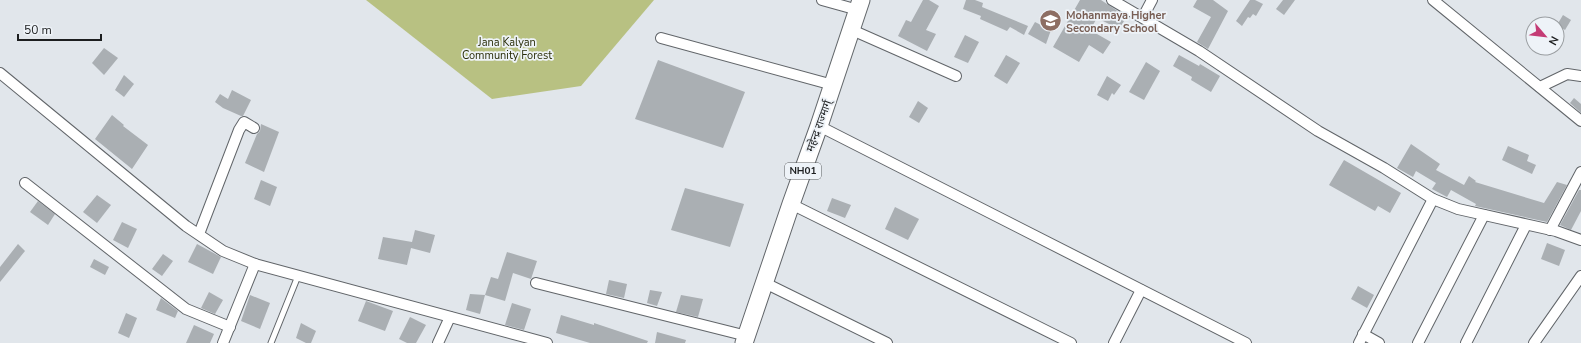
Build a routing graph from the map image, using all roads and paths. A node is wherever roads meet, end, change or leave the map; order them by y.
1 (822, 0) edge
2 (1112, 0) edge
3 (1152, 0) edge
4 (1433, 0) edge
5 (860, 5) edge
6 (1143, 17) junction
7 (852, 30) junction
8 (661, 38) dead end
9 (0, 73) edge
10 (956, 76) dead end
11 (1581, 76) edge
12 (833, 85) junction
13 (1540, 87) junction
14 (1581, 121) edge
15 (820, 126) junction
16 (254, 128) dead end
17 (1581, 172) edge
18 (24, 183) dead end
19 (1434, 199) junction
20 (791, 204) junction
21 (1484, 215) junction
22 (1526, 225) junction
23 (1550, 230) junction
24 (199, 234) junction
25 (1581, 240) edge
26 (255, 264) junction
27 (298, 276) junction
28 (1581, 276) edge
29 (536, 283) dead end
30 (764, 283) junction
31 (1141, 290) junction
32 (450, 317) junction
33 (230, 327) junction
34 (746, 339) edge
35 (1361, 339) edge
36 (223, 343) edge
37 (271, 343) edge
38 (438, 343) edge
39 (547, 343) edge
40 (887, 343) edge
41 (1071, 343) edge
42 (1114, 343) edge
43 (1246, 343) edge
44 (1379, 343) edge
45 (1418, 343) edge
46 (1466, 343) edge
47 (1534, 343) edge

1 - 5 street
2 - 6 street
3 - 6 street
4 - 13 street
5 - 7 highway, महेन्द्र राज्मार्ग् / NH01
6 - 19 street
7 - 10 street
7 - 12 highway, महेन्द्र राज्मार्ग् / NH01
8 - 12 street
9 - 24 street
11 - 13 street
12 - 15 highway, महेन्द्र राज्मार्ग् / NH01
13 - 14 street
15 - 20 highway, महेन्द्र राज्मार्ग् / NH01
15 - 31 street
16 - 24 street
17 - 23 street
18 - 33 street
19 - 21 street
19 - 35 street
20 - 30 highway, महेन्द्र राज्मार्ग् / NH01
20 - 41 street
21 - 22 street
21 - 45 street
22 - 23 street
22 - 46 street
23 - 25 street
24 - 26 street
26 - 27 street
26 - 33 street
27 - 32 street
27 - 37 lane
28 - 47 street
29 - 34 street
30 - 34 highway, महेन्द्र राज्मार्ग् / NH01
30 - 40 street
31 - 42 street
31 - 43 street
32 - 38 street
32 - 39 street
33 - 36 street
35 - 44 street

